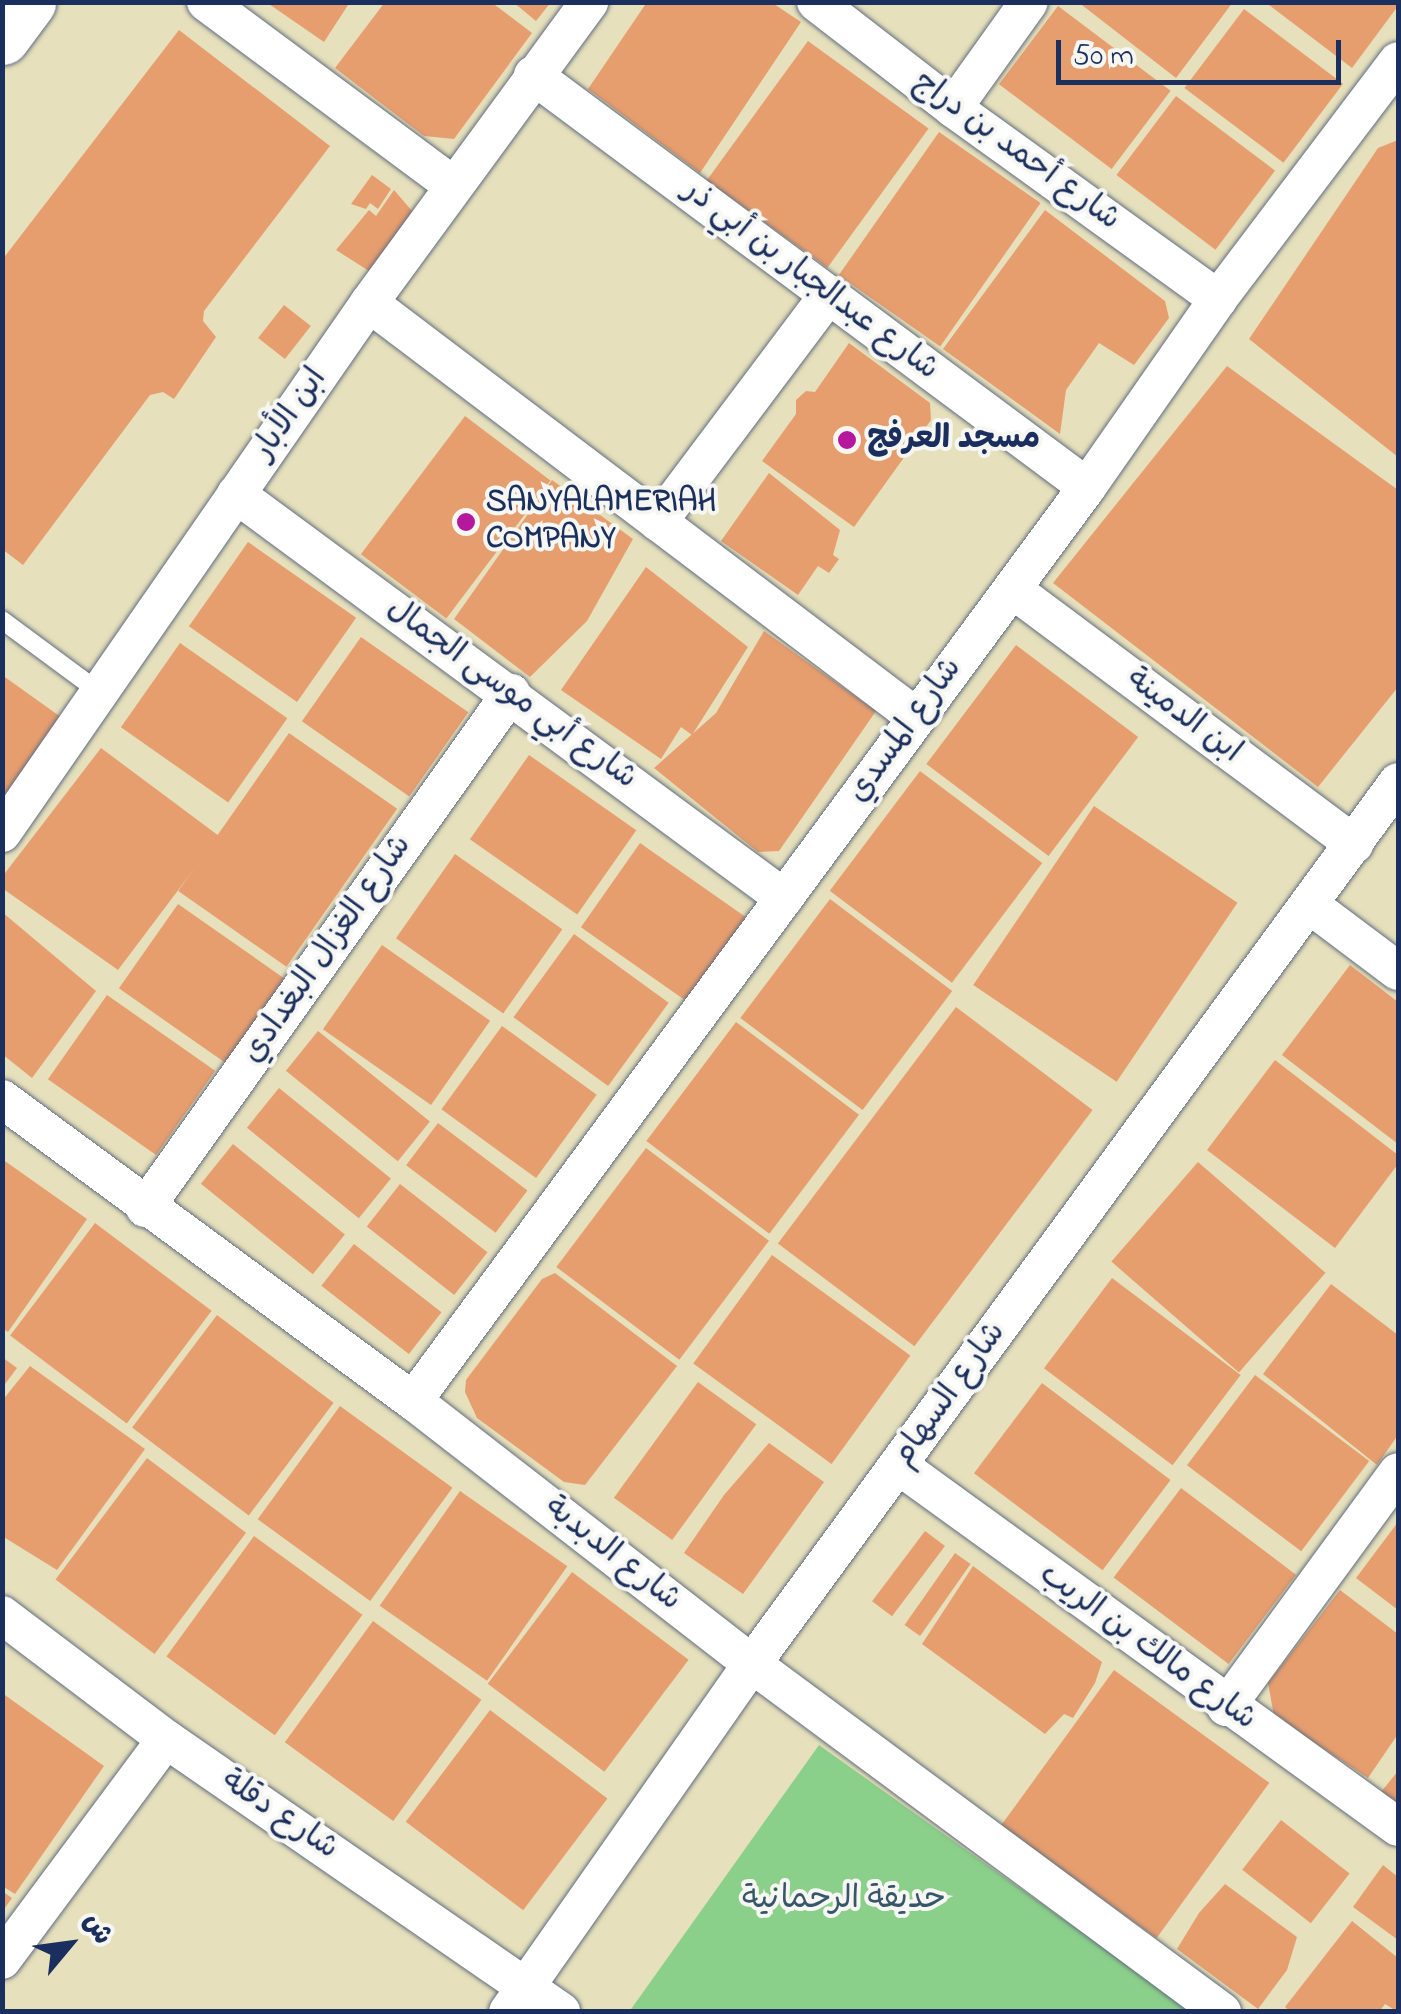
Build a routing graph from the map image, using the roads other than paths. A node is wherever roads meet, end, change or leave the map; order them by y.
1 (28, 2) edge
2 (206, 2) edge
3 (588, 2) edge
4 (816, 2) edge
5 (1028, 2) edge
6 (2, 38) edge
7 (533, 75) junction
8 (1393, 80) edge
9 (953, 108) junction
10 (452, 186) junction
11 (829, 294) junction
12 (1218, 299) junction
13 (369, 303) junction
14 (1087, 487) junction
15 (236, 494) junction
16 (658, 522) junction
17 (1012, 590) junction
18 (2, 620) edge
19 (511, 692) junction
20 (102, 694) junction
21 (916, 717) junction
22 (1398, 782) edge
23 (2, 833) edge
24 (1354, 844) junction
25 (784, 898) junction
26 (1310, 905) junction
27 (1398, 972) edge
28 (2, 1099) edge
29 (145, 1208) junction
30 (413, 1401) junction
31 (898, 1465) junction
32 (1398, 1472) edge
33 (2, 1614) edge
34 (752, 1664) junction
35 (1226, 1707) junction
36 (166, 1739) junction
37 (1398, 1828) edge
38 (2, 1960) edge
39 (516, 1998) edge
40 (561, 2012) edge
41 (1222, 2012) edge

1 - 6 main road
2 - 10 street
3 - 7 street, ابن الأبار
4 - 9 street, شارع أحمد بن دراج
5 - 9 street
7 - 10 street, ابن الأبار
7 - 11 street, شارع عبدالجبار بن أبي ذر
8 - 12 street, شارع المسدي
9 - 12 street, شارع أحمد بن دراج
10 - 13 street, ابن الأبار
11 - 14 street, شارع عبدالجبار بن أبي ذر
11 - 16 street
12 - 14 street, شارع المسدي
13 - 15 street, ابن الأبار
13 - 16 street
14 - 17 street, شارع المسدي
15 - 19 street, شارع أبي موسى الجمال
15 - 20 street, ابن الأبار
16 - 21 street
17 - 21 street, شارع المسدي
17 - 24 street, ابن الدمينة
18 - 20 lane
19 - 25 street, شارع أبي موسى الجمال
19 - 29 street, شارع الغزال البغدادي
20 - 23 street, ابن الأبار
21 - 25 street, شارع المسدي
22 - 24 street, شارع السهام
24 - 26 street, شارع السهام
25 - 30 street, شارع المسدي
26 - 27 street
26 - 31 street, شارع السهام
28 - 29 street, شارع الدبدبة
29 - 30 street, شارع الدبدبة
30 - 34 street, شارع الدبدبة
31 - 34 street, شارع السهام
31 - 35 street, شارع مالك بن الريب
32 - 35 street
33 - 36 street, شارع دقلة
34 - 39 street, شارع السهام
34 - 41 street, شارع الدبدبة
35 - 37 street, شارع مالك بن الريب
36 - 38 street
36 - 39 street, شارع دقلة
39 - 40 street, شارع دقلة

